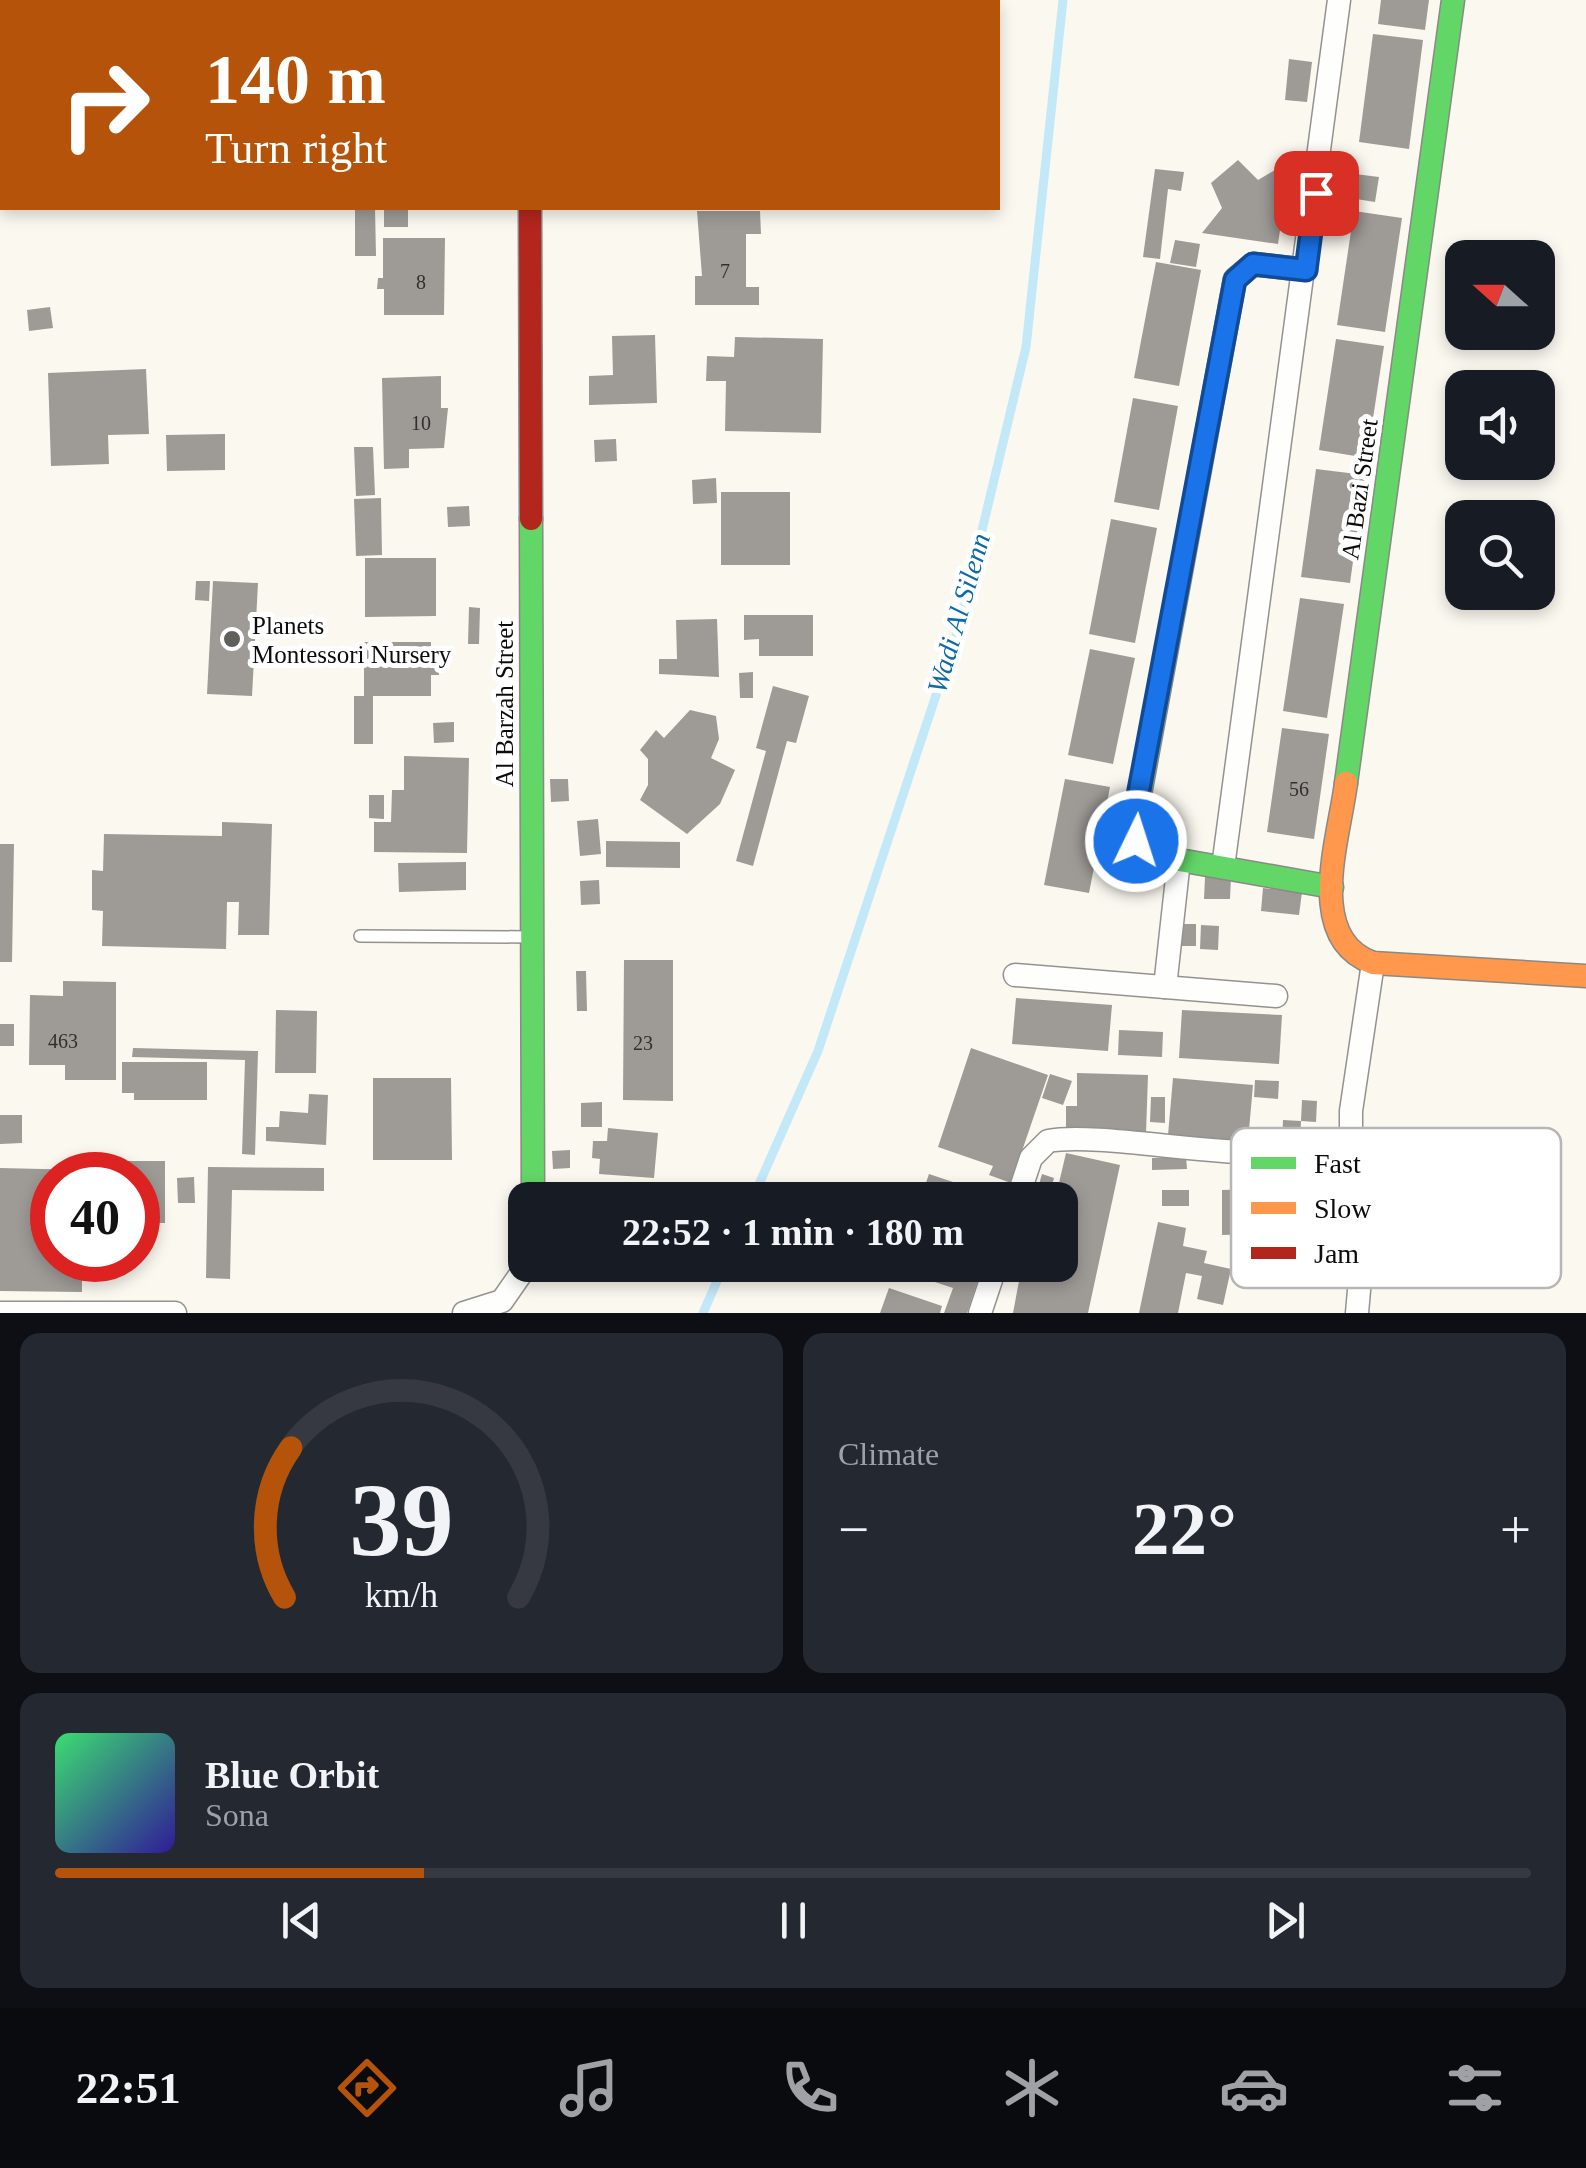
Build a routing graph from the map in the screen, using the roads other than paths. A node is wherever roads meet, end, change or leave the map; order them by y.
1 (1340, 0) edge
2 (1453, 0) edge
3 (530, 210) edge
4 (1306, 270) junction
5 (1179, 860) junction
6 (1223, 868) junction
7 (1332, 887) junction
8 (360, 936) dead end
9 (532, 937) junction
10 (1373, 964) junction
11 (1014, 975) dead end
12 (1586, 976) edge
13 (1164, 987) junction
14 (1276, 996) dead end
15 (1352, 1128) edge
16 (1231, 1151) edge
17 (533, 1182) edge
18 (1023, 1182) edge
19 (516, 1282) edge
20 (990, 1282) edge
21 (1359, 1288) edge
22 (0, 1312) edge
23 (175, 1313) edge
24 (464, 1313) edge
25 (980, 1313) edge
26 (1357, 1313) edge

1 - 4 street
2 - 7 street, Al Bazi Street
3 - 9 street, Al Barzah Street
4 - 5 street
4 - 6 street
5 - 6 street
5 - 13 street
6 - 7 street
7 - 10 street, Al Bazi Street
8 - 9 lane
9 - 17 street, Al Barzah Street
10 - 12 street
10 - 15 street
11 - 13 street
13 - 14 street
16 - 18 street
19 - 24 street
20 - 25 street
21 - 26 street
22 - 23 street

